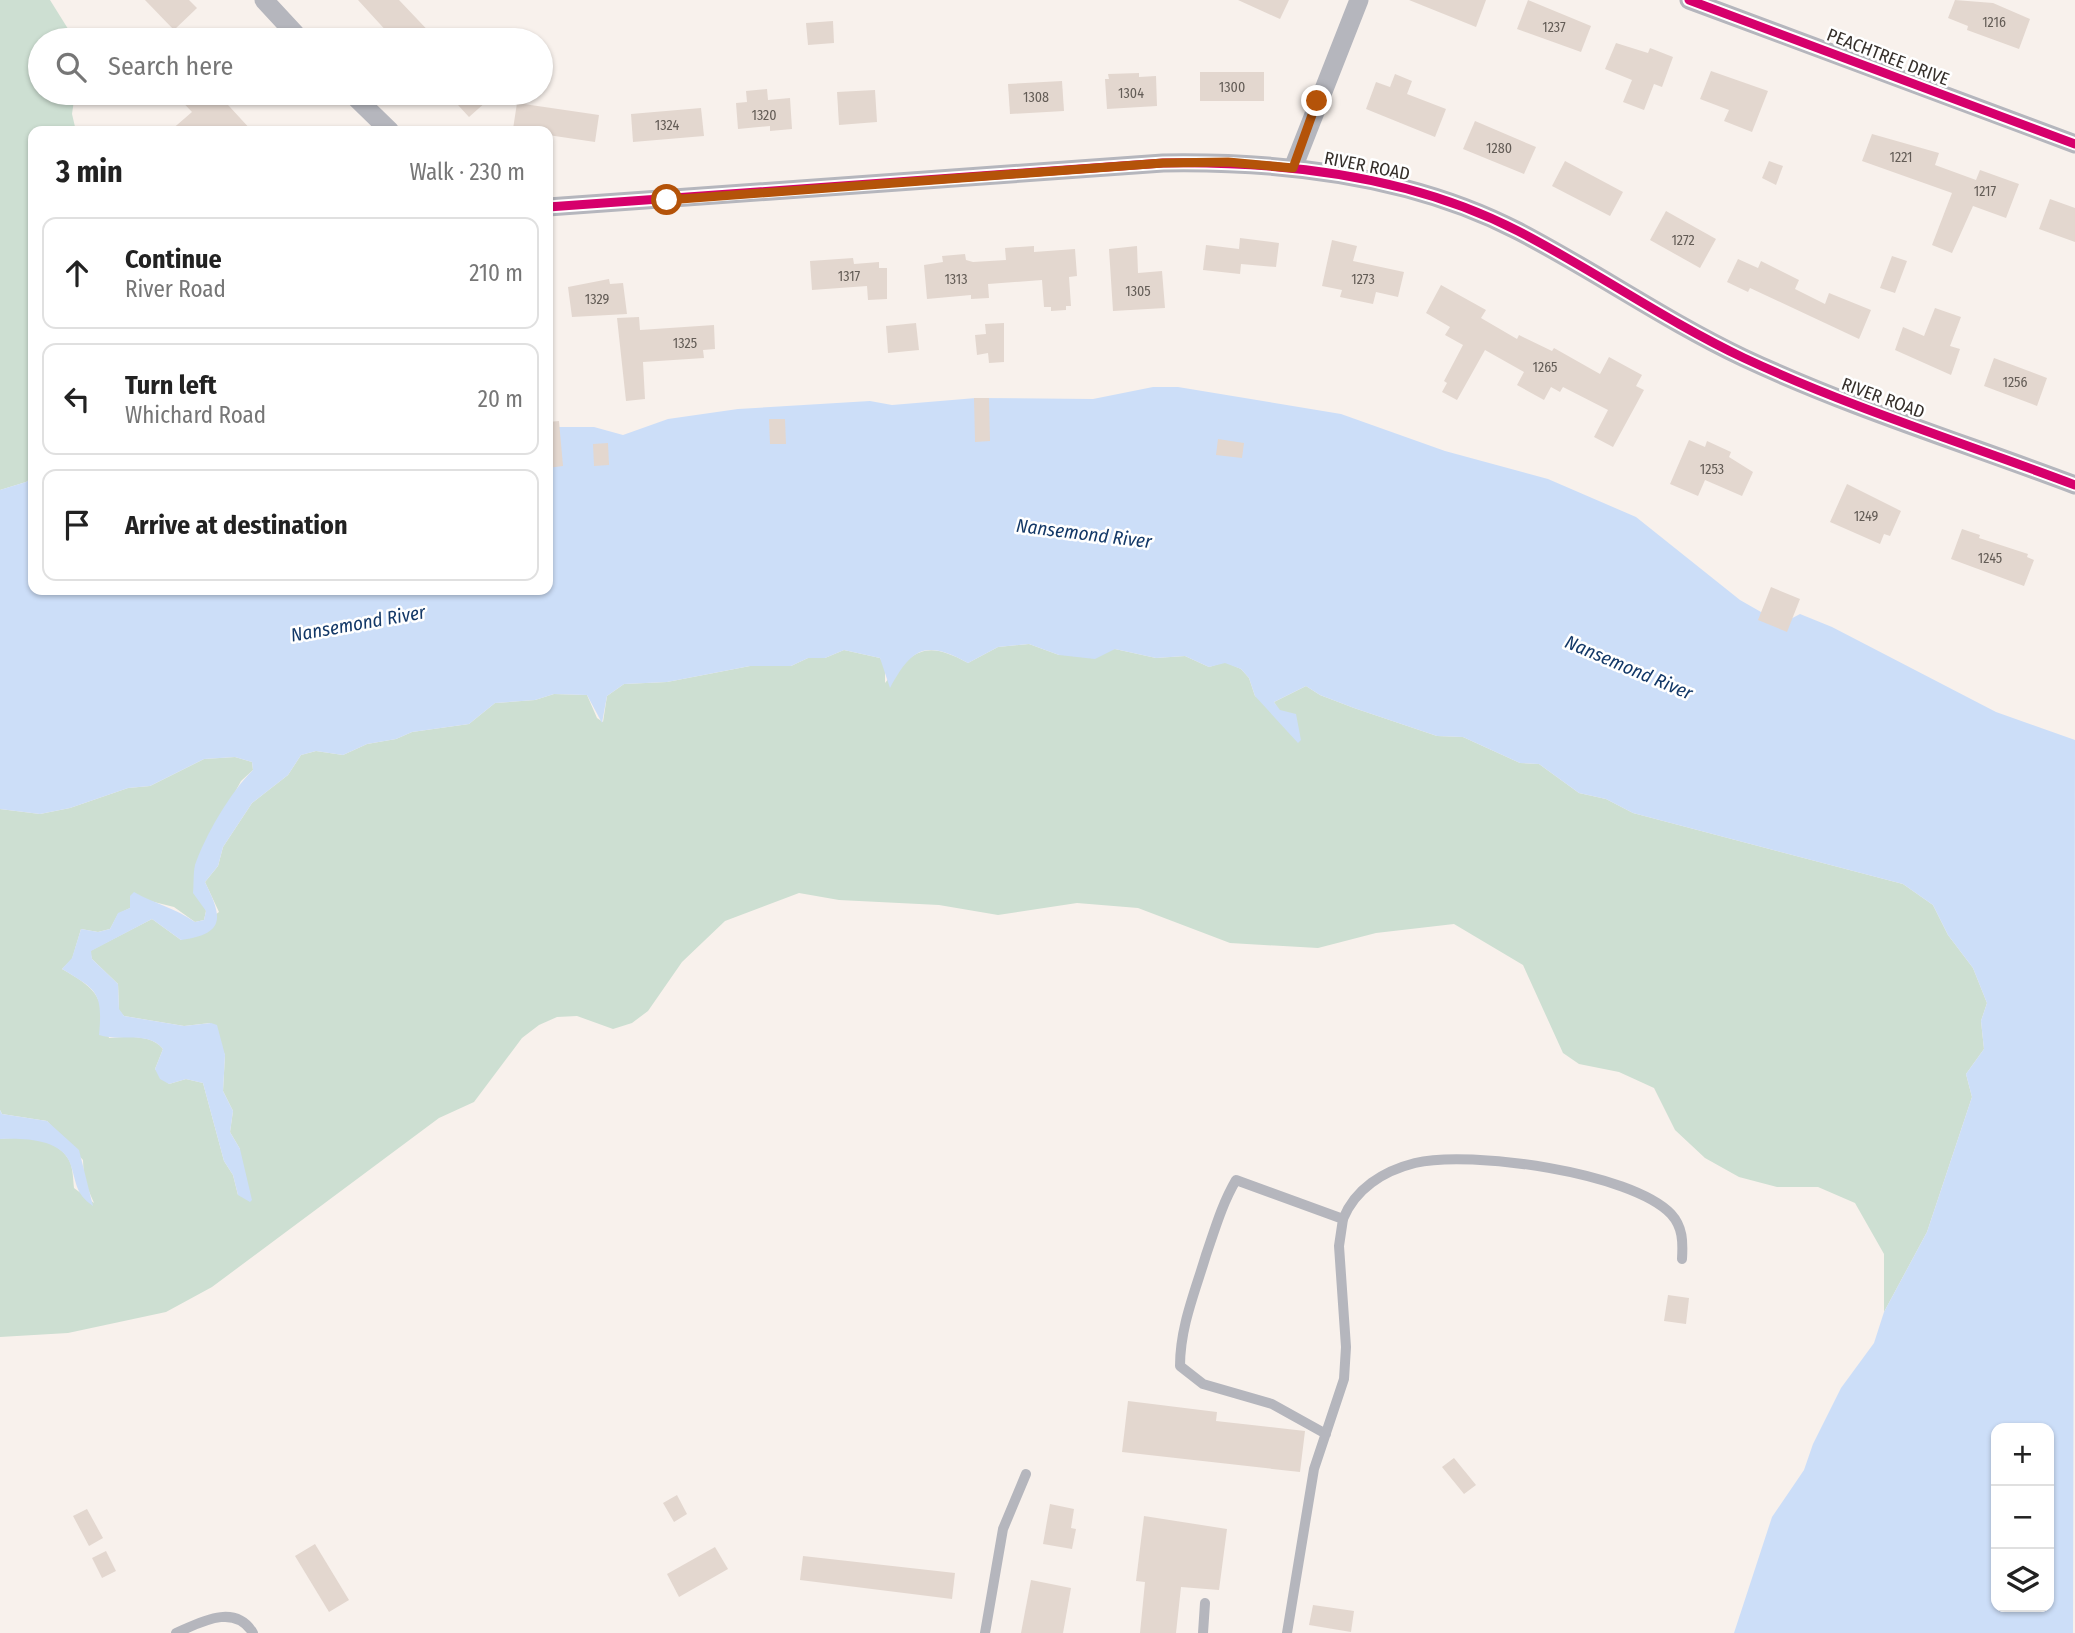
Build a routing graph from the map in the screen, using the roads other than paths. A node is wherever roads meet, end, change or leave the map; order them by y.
1 (264, 0) edge
2 (1359, 0) edge
3 (1689, 0) edge
4 (290, 28) edge
5 (363, 105) edge
6 (385, 126) edge
7 (2075, 144) edge
8 (1293, 168) junction
9 (553, 207) edge
10 (2075, 485) edge
11 (1343, 1219) junction
12 (1682, 1259) dead end
13 (1325, 1434) junction
14 (1026, 1474) dead end
15 (1205, 1603) dead end
16 (176, 1633) edge
17 (253, 1633) edge
18 (985, 1633) edge
19 (1203, 1633) edge
20 (1287, 1633) edge

1 - 4 street
2 - 8 street
3 - 7 street, PEACHTREE DRIVE
5 - 6 street
8 - 9 street, RIVER ROAD
8 - 10 street, RIVER ROAD
11 - 12 lane
11 - 13 lane
11 - 13 lane
13 - 20 lane
14 - 18 lane
15 - 19 lane
16 - 17 lane

